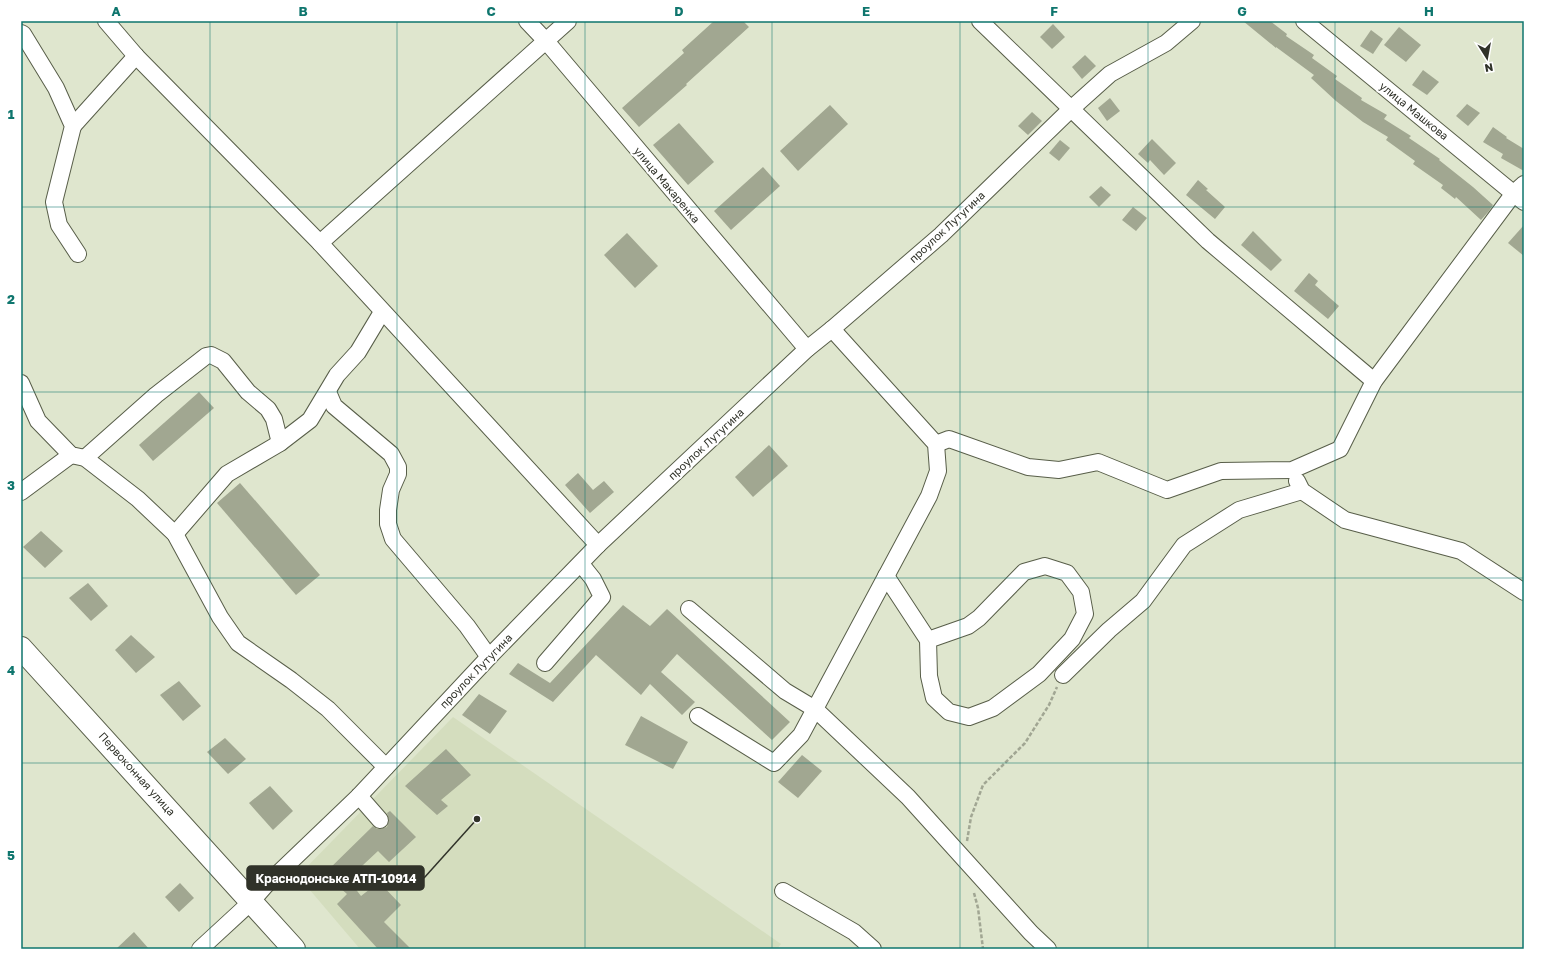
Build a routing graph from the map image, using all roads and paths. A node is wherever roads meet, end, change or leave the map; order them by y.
1 (106, 21) edge
2 (527, 21) edge
3 (568, 21) edge
4 (980, 21) edge
5 (1192, 21) edge
6 (1304, 21) edge
7 (21, 33) edge
8 (546, 41) junction
9 (136, 56) junction
10 (1071, 109) junction
11 (73, 126) junction
12 (1521, 193) edge
13 (320, 243) junction
14 (78, 254) dead end
15 (382, 312) junction
16 (832, 329) junction
17 (807, 349) junction
18 (1374, 381) junction
19 (21, 383) edge
20 (328, 392) junction
21 (280, 443) junction
22 (936, 444) junction
23 (78, 457) junction
24 (1292, 470) junction
25 (1302, 491) junction
26 (21, 492) edge
27 (175, 534) junction
28 (598, 545) junction
29 (580, 564) junction
30 (886, 576) junction
31 (1524, 592) edge
32 (689, 609) dead end
33 (928, 640) junction
34 (21, 648) edge
35 (489, 656) junction
36 (544, 663) dead end
37 (1063, 675) joint
38 (815, 709) junction
39 (698, 716) dead end
40 (386, 767) junction
41 (359, 796) junction
42 (380, 820) dead end
43 (964, 858) junction
44 (972, 887) dead end
45 (783, 891) dead end
46 (251, 902) junction
47 (200, 949) edge
48 (294, 949) edge
49 (873, 949) edge
50 (982, 949) edge
51 (1048, 949) edge

1 - 9 street
2 - 8 street, улица Макаренка
3 - 8 street
4 - 10 street
5 - 10 street, проулок Лутугина
6 - 12 street, улица Машкова
7 - 11 street
8 - 13 street
8 - 17 street, улица Макаренка
9 - 11 street
9 - 13 street
10 - 16 street, проулок Лутугина
10 - 18 street
11 - 14 street
12 - 18 street
13 - 15 street
15 - 20 street
15 - 28 street
16 - 17 street, проулок Лутугина
16 - 22 street
17 - 28 street, проулок Лутугина
18 - 24 street
19 - 23 street
20 - 21 street
20 - 35 street
21 - 23 street
21 - 27 street
22 - 24 street
22 - 30 street
23 - 26 street
23 - 27 street
24 - 25 street
25 - 31 street
25 - 37 street
27 - 40 street
28 - 29 street, проулок Лутугина
29 - 35 street, проулок Лутугина
29 - 36 street
30 - 33 street
30 - 38 street
32 - 38 street
33 - 33 street
34 - 46 highway, Первоконная улица
35 - 40 street, проулок Лутугина
37 - 43 path
38 - 39 street
38 - 43 street
40 - 41 street, проулок Лутугина
41 - 42 street
41 - 46 street, проулок Лутугина
43 - 51 street
44 - 50 path
45 - 49 street
46 - 47 street, проулок Лутугина
46 - 48 highway, Первоконная улица

